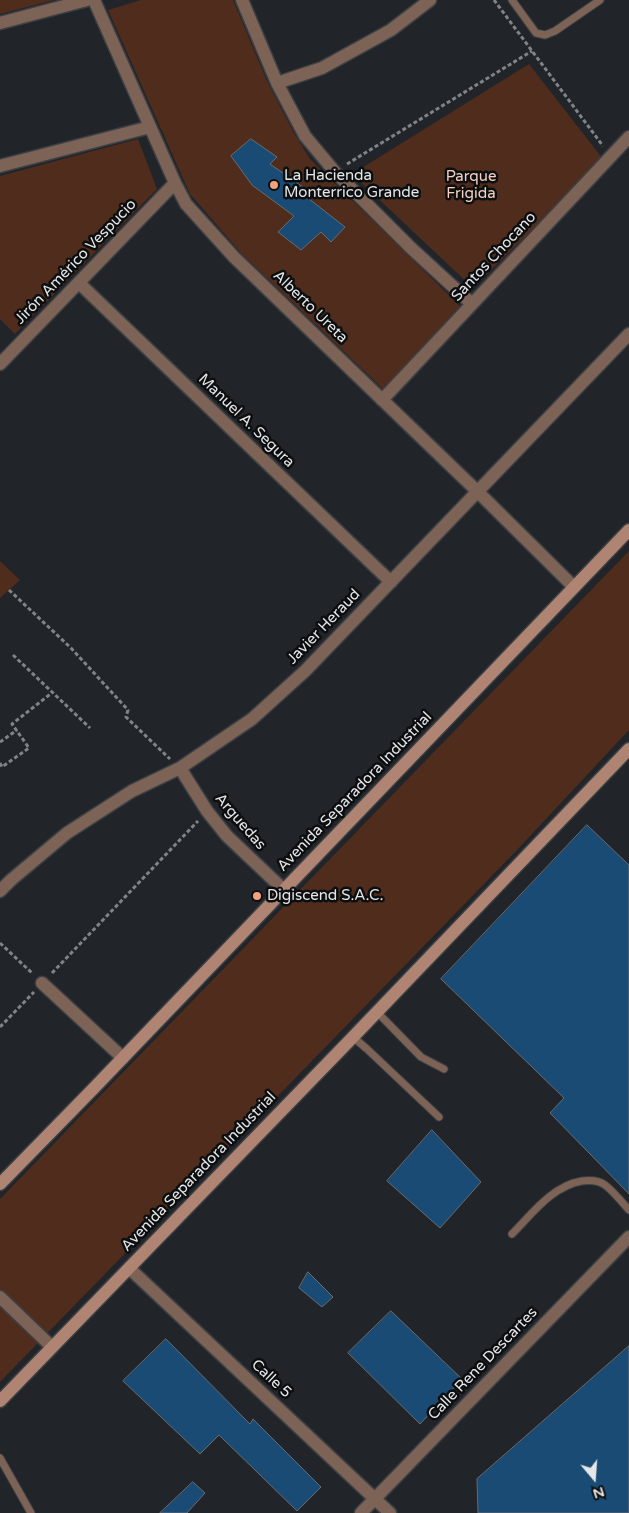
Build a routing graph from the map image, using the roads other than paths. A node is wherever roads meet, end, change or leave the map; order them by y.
1 (87, 0) edge
2 (94, 0) edge
3 (242, 0) edge
4 (430, 0) edge
5 (512, 0) edge
6 (600, 0) edge
7 (0, 23) edge
8 (277, 82) junction
9 (150, 127) junction
10 (629, 137) edge
11 (0, 166) edge
12 (176, 183) junction
13 (79, 283) junction
14 (472, 304) junction
15 (629, 334) edge
16 (0, 364) edge
17 (382, 400) junction
18 (478, 492) junction
19 (629, 530) edge
20 (391, 582) junction
21 (574, 587) junction
22 (629, 749) edge
23 (180, 768) junction
24 (284, 890) junction
25 (0, 891) edge
26 (42, 983) road end
27 (377, 1012) junction
28 (353, 1037) junction
29 (123, 1058) junction
30 (444, 1068) dead end
31 (439, 1117) dead end
32 (0, 1184) edge
33 (629, 1210) edge
34 (512, 1234) dead end
35 (629, 1237) edge
36 (129, 1268) junction
37 (0, 1297) edge
38 (52, 1347) junction
39 (0, 1401) edge
40 (0, 1458) edge
41 (375, 1499) junction
42 (32, 1513) edge
43 (361, 1513) edge
44 (390, 1513) edge

1 - 7 street
2 - 9 street, Alberto Ureta
3 - 8 street
4 - 8 street
5 - 6 lane
8 - 14 street
9 - 11 street
9 - 12 street, Alberto Ureta
10 - 14 street, Santos Chocano
12 - 13 street, Jirón Américo Vespucio
12 - 17 street, Alberto Ureta
13 - 16 street, Jirón Américo Vespucio
13 - 20 street, Manuel A. Segura
14 - 17 street, Santos Chocano
15 - 18 street, Javier Heraud
17 - 18 street, Alberto Ureta
18 - 20 street, Javier Heraud
18 - 21 street, Alberto Ureta
19 - 21 main road, Avenida Separadora Industrial
20 - 23 street, Javier Heraud
21 - 24 main road, Avenida Separadora Industrial
22 - 27 main road, Avenida Separadora Industrial
23 - 24 street, Arguedas
23 - 25 street, Javier Heraud
24 - 29 main road, Avenida Separadora Industrial
26 - 29 street
27 - 28 main road, Avenida Separadora Industrial
27 - 30 lane
28 - 31 lane
28 - 36 main road, Avenida Separadora Industrial
29 - 32 main road, Avenida Separadora Industrial
33 - 34 lane
35 - 41 street, Calle Rene Descartes
36 - 38 main road, Avenida Separadora Industrial
36 - 41 street, Calle 5
37 - 38 street
38 - 39 main road, Avenida Separadora Industrial
40 - 42 lane
41 - 43 street, Calle Rene Descartes
41 - 44 street, Calle 5

